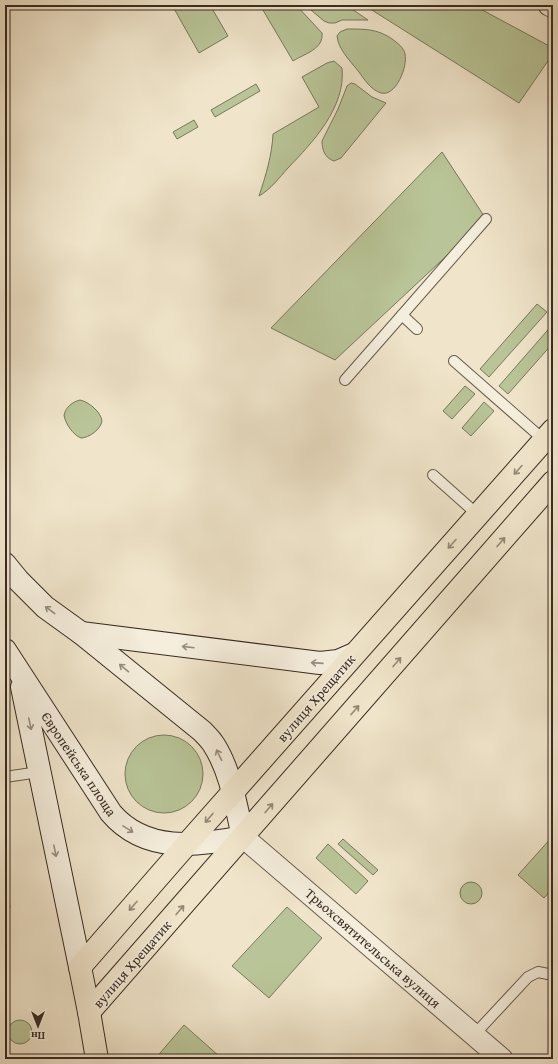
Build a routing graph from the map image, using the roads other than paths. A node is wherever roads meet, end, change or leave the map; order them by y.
1 (549, 5) edge
2 (553, 7) edge
3 (486, 219) dead end
4 (402, 316) junction
5 (417, 329) dead end
6 (454, 361) dead end
7 (345, 380) dead end
8 (548, 435) edge
9 (433, 475) dead end
10 (553, 482) edge
11 (478, 515) junction
12 (5, 564) edge
13 (81, 633) junction
14 (5, 650) edge
15 (354, 654) junction
16 (18, 672) junction
17 (39, 772) junction
18 (5, 778) edge
19 (233, 792) junction
20 (244, 837) junction
21 (186, 845) junction
22 (80, 967) junction
23 (553, 975) edge
24 (90, 1012) junction
25 (474, 1035) junction
26 (97, 1059) edge
27 (502, 1059) edge

1 - 2 street
3 - 4 lane
4 - 5 lane
4 - 7 lane
6 - 8 lane
8 -> 11 main road, вулиця Хрещатик
9 - 11 lane
20 -> 10 main road, вулиця Хрещатик
11 -> 15 main road, вулиця Хрещатик
13 -> 12 main road
15 -> 13 main road
19 -> 13 main road
14 - 16 main road
15 - 19 main road, вулиця Хрещатик
16 -> 17 main road, Європейська площа
16 -> 21 main road, Європейська площа
17 - 18 lane
17 -> 22 main road, Європейська площа
19 - 20 main road
19 -> 21 main road, вулиця Хрещатик
20 - 21 main road, Європейська площа
24 -> 20 main road, вулиця Хрещатик
20 - 25 street, Трьохсвятительська вулиця
21 -> 22 main road, вулиця Хрещатик
22 - 24 main road
23 - 25 lane
24 - 26 main road
25 - 27 street, Трьохсвятительська вулиця

